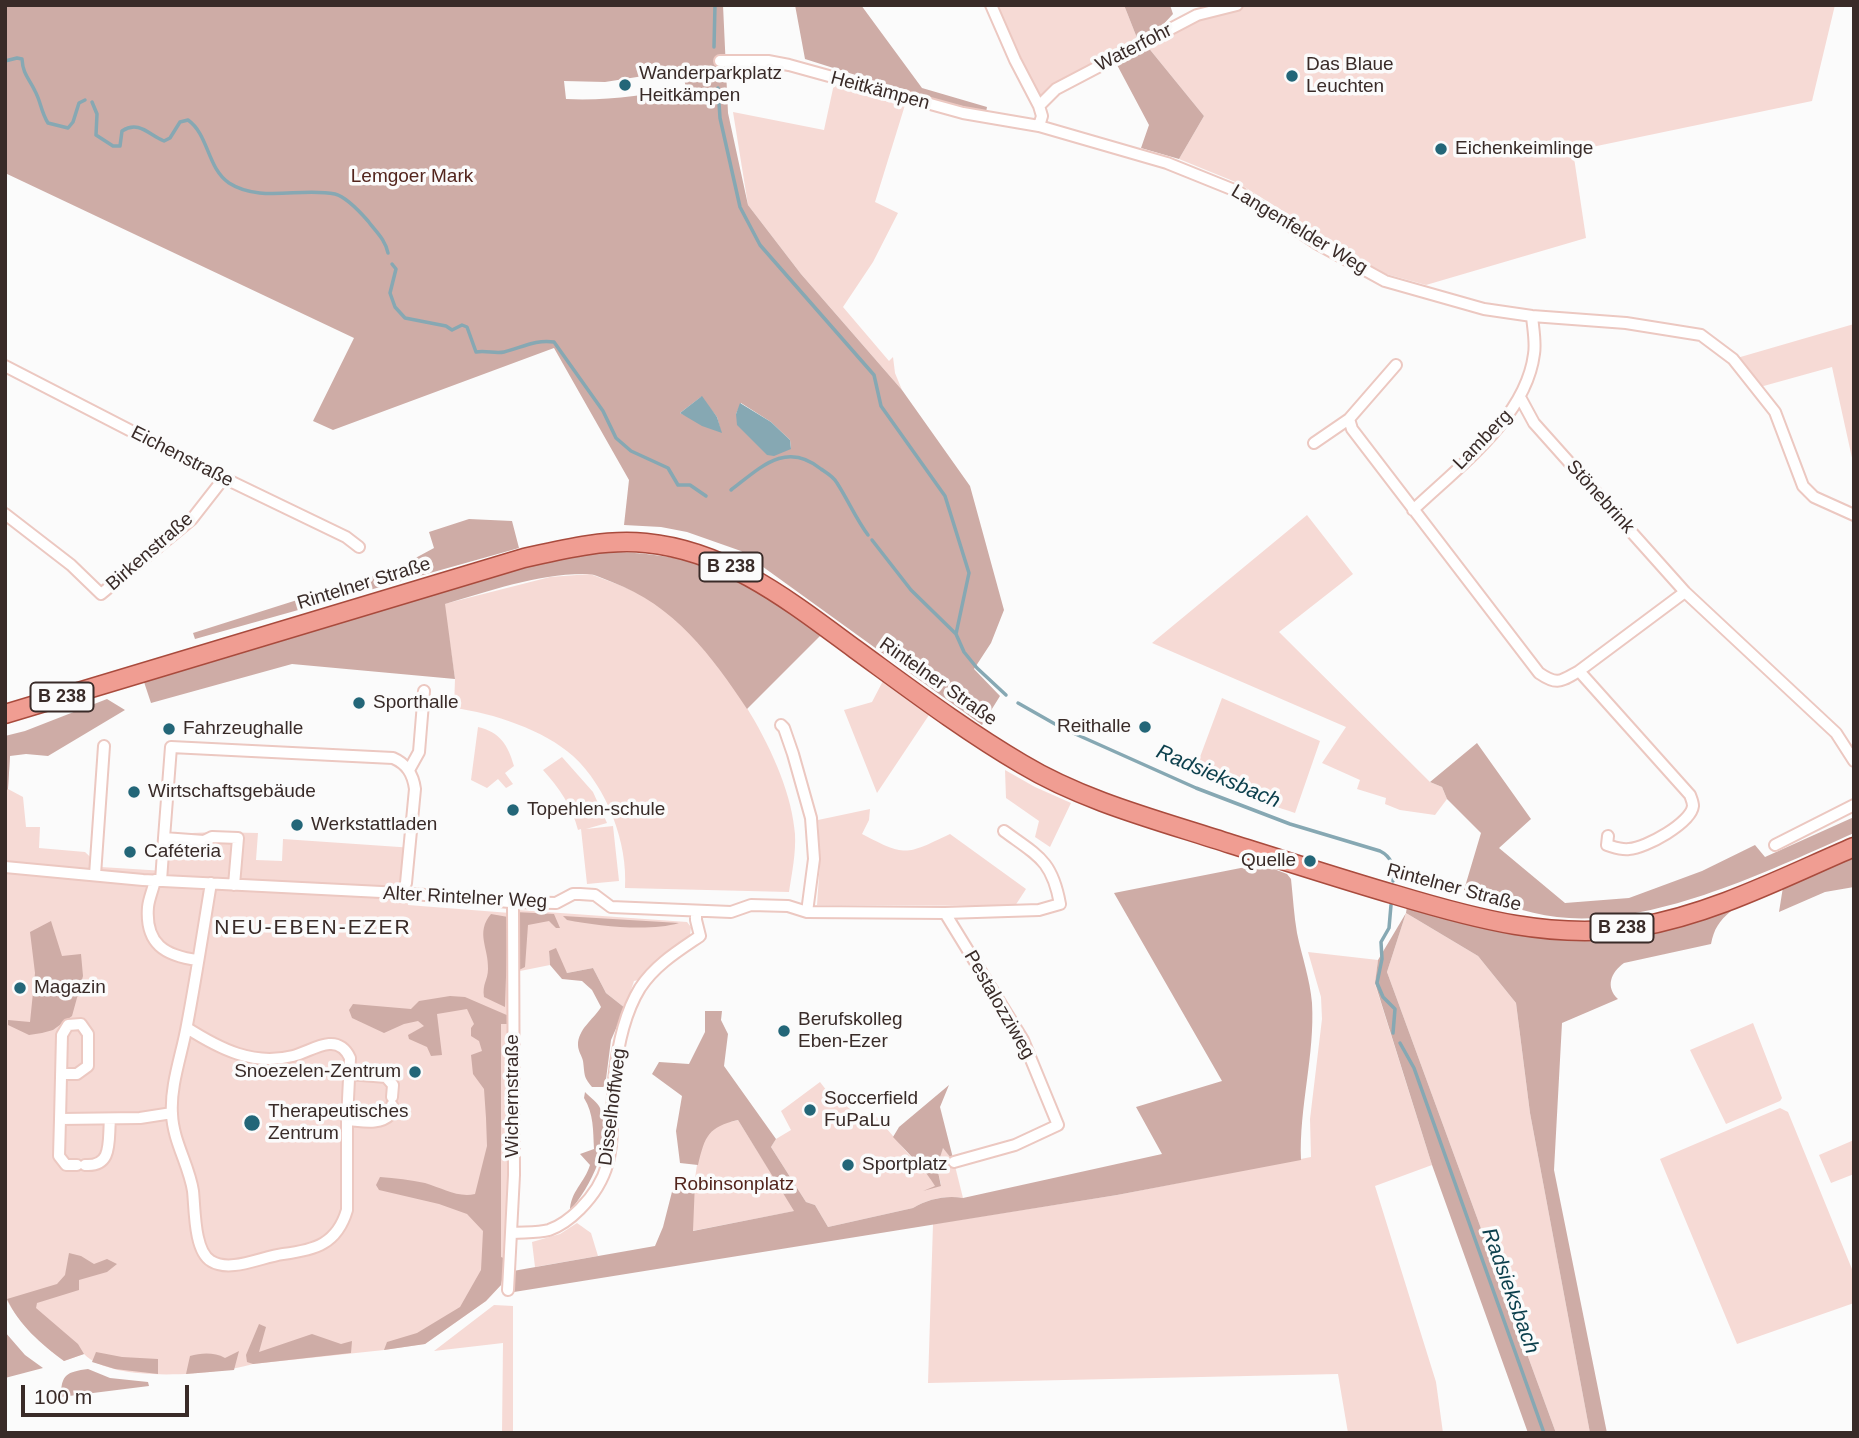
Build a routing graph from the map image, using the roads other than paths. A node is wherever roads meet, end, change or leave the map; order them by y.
1 (991, 5) edge
2 (1237, 5) edge
3 (720, 61) dead end
4 (1039, 106) junction
5 (1039, 127) junction
6 (1532, 316) junction
7 (1396, 365) dead end
8 (5, 366) edge
9 (1521, 399) junction
10 (1349, 419) junction
11 (1314, 443) dead end
12 (224, 478) junction
13 (1413, 510) junction
14 (5, 514) edge
15 (1854, 515) edge
16 (359, 547) dead end
17 (1685, 592) junction
18 (1579, 671) junction
19 (424, 691) dead end
20 (5, 714) edge
21 (781, 725) dead end
22 (104, 746) dead end
23 (1854, 761) edge
24 (409, 770) junction
25 (1854, 805) edge
26 (1004, 831) dead end
27 (1608, 836) dead end
28 (164, 838) junction
29 (1775, 845) dead end
30 (1854, 847) edge
31 (5, 867) edge
32 (94, 875) junction
33 (158, 880) junction
34 (211, 883) junction
35 (233, 885) junction
36 (401, 893) junction
37 (513, 902) junction
38 (696, 912) junction
39 (807, 912) junction
40 (945, 913) junction
41 (198, 960) junction
42 (187, 1028) junction
43 (61, 1074) junction
44 (349, 1074) junction
45 (172, 1114) junction
46 (60, 1119) junction
47 (110, 1119) junction
48 (347, 1120) junction
49 (954, 1162) dead end
50 (512, 1233) junction
51 (508, 1290) dead end

1 - 4 street
2 - 4 street, Waterfohr
3 - 5 street, Heitkämpen
4 - 5 street
5 - 6 street, Langenfelder Weg
6 - 9 street, Lamberg
6 - 15 street, Langenfelder Weg
7 - 10 street
8 - 12 street, Eichenstraße
9 - 13 street, Lamberg
9 - 17 street, Stönebrink
10 - 11 street
10 - 13 street
12 - 14 street, Birkenstraße
12 - 16 street, Eichenstraße
13 - 18 street
17 - 18 street
17 - 23 street, Stönebrink
18 - 27 street
19 - 24 street
20 - 30 main road, Rintelner Straße / B 238
21 - 39 street
22 - 32 street
24 - 28 street
24 - 36 street
25 - 29 street
26 - 40 street
28 - 33 street
28 - 35 street
31 - 32 street, Alter Rintelner Weg
32 - 33 street, Alter Rintelner Weg
33 - 34 street, Alter Rintelner Weg
33 - 41 street
34 - 35 street, Alter Rintelner Weg
34 - 41 street
35 - 36 street, Alter Rintelner Weg
36 - 37 street, Alter Rintelner Weg
37 - 38 street, Alter Rintelner Weg
37 - 50 street, Wichernstraße
38 - 39 street, Alter Rintelner Weg
38 - 50 street, Disselhoffweg
39 - 40 street
40 - 49 street, Pestalozziweg
41 - 42 street
42 - 44 street
42 - 45 street
43 - 43 street
43 - 46 street
44 - 48 street
44 - 48 street
45 - 47 street
45 - 48 street
46 - 47 street
46 - 47 street
50 - 51 street, Wichernstraße

